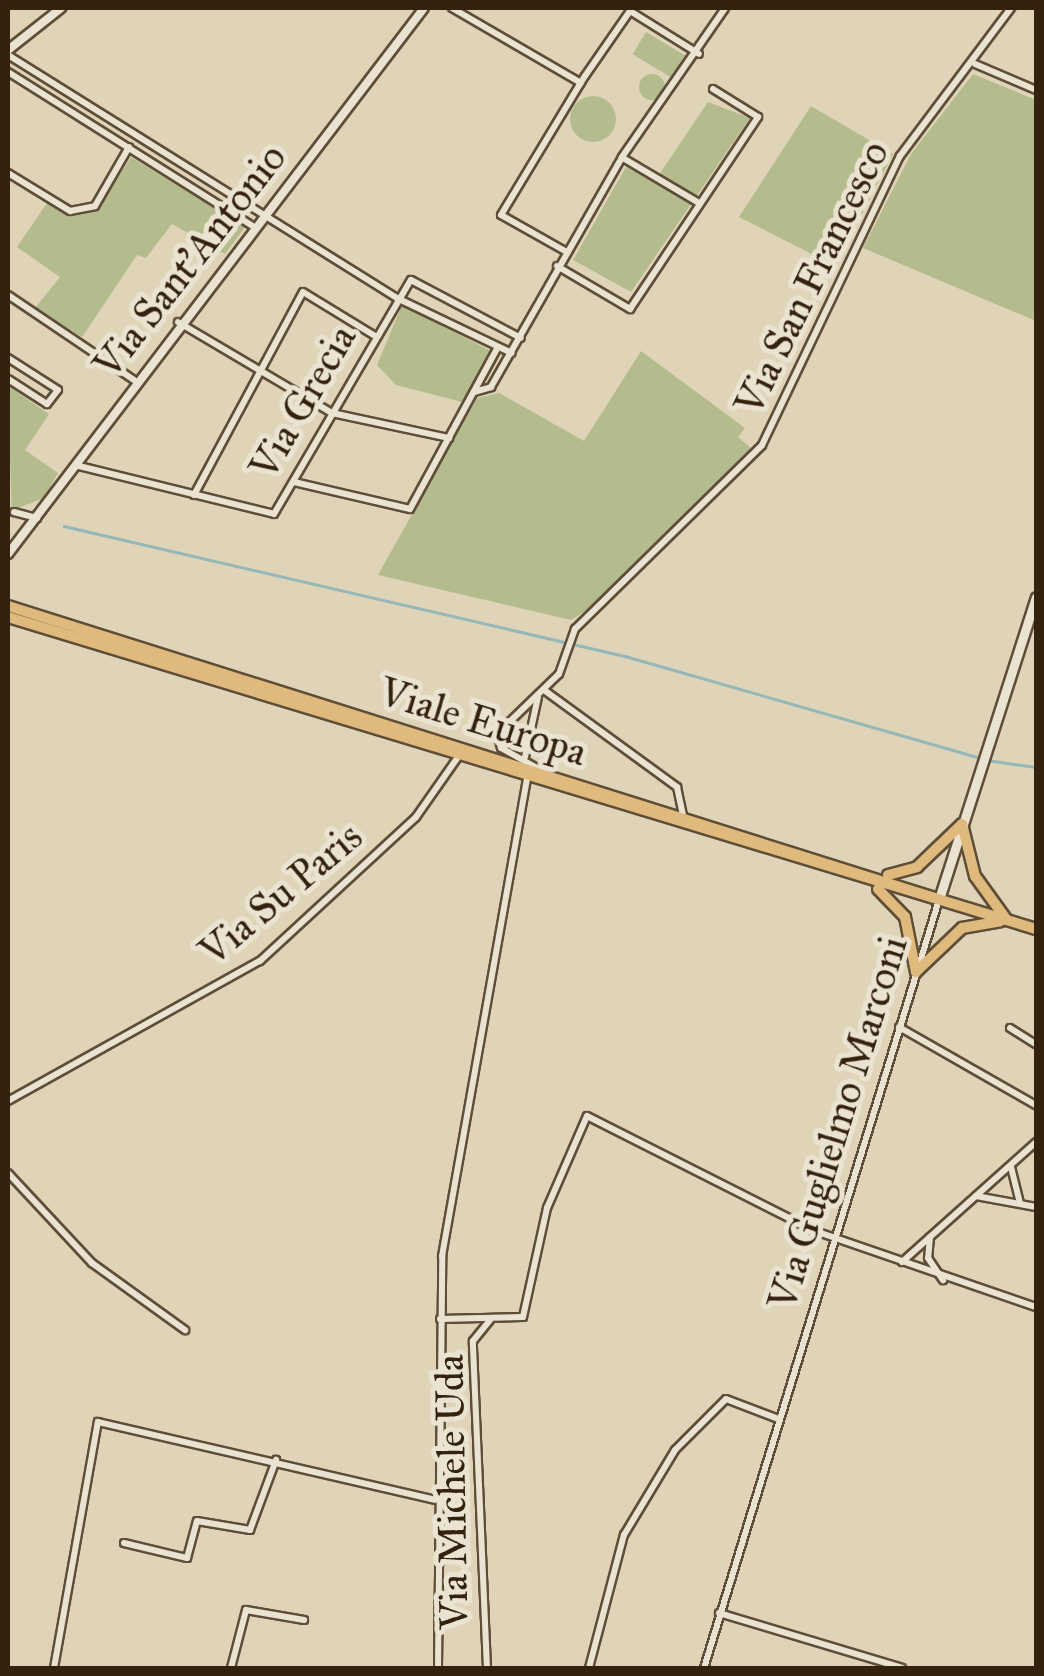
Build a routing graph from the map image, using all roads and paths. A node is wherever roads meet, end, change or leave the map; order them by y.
1 (61, 8) edge
2 (424, 8) edge
3 (452, 8) edge
4 (1012, 8) edge
5 (722, 9) edge
6 (8, 52) edge
7 (699, 54) junction
8 (975, 64) junction
9 (8, 72) edge
10 (580, 83) junction
11 (713, 90) dead end
12 (1036, 90) edge
13 (128, 146) junction
14 (622, 157) junction
15 (8, 174) edge
16 (699, 203) junction
17 (266, 214) junction
18 (254, 228) junction
19 (565, 251) junction
20 (556, 266) junction
21 (8, 295) edge
22 (398, 298) junction
23 (178, 322) junction
24 (374, 336) junction
25 (521, 338) junction
26 (498, 346) junction
27 (512, 354) junction
28 (8, 358) edge
29 (262, 371) junction
30 (8, 379) edge
31 (134, 380) junction
32 (474, 392) junction
33 (332, 413) junction
34 (448, 438) junction
35 (75, 465) junction
36 (294, 482) junction
37 (194, 495) junction
38 (14, 512) dead end
39 (38, 518) junction
40 (8, 554) edge
41 (1036, 597) edge
42 (8, 606) edge
43 (8, 617) edge
44 (541, 693) junction
45 (458, 757) junction
46 (524, 757) junction
47 (546, 773) junction
48 (527, 778) junction
49 (683, 815) junction
50 (962, 824) junction
51 (877, 881) junction
52 (939, 900) junction
53 (1006, 920) junction
54 (1036, 930) edge
55 (916, 972) junction
56 (899, 1028) junction
57 (1010, 1028) dead end
58 (1036, 1044) edge
59 (8, 1101) edge
60 (1036, 1105) edge
61 (1036, 1142) edge
62 (1012, 1164) junction
63 (8, 1173) edge
64 (976, 1196) junction
65 (1021, 1202) junction
66 (1036, 1207) edge
67 (838, 1235) junction
68 (930, 1237) junction
69 (902, 1262) junction
70 (944, 1281) junction
71 (1036, 1307) edge
72 (440, 1319) junction
73 (491, 1319) junction
74 (185, 1330) dead end
75 (776, 1418) junction
76 (276, 1460) junction
77 (435, 1500) junction
78 (124, 1543) dead end
79 (720, 1613) junction
80 (304, 1620) dead end
81 (54, 1668) edge
82 (231, 1668) edge
83 (438, 1668) edge
84 (487, 1668) edge
85 (589, 1668) edge
86 (704, 1668) edge
87 (902, 1668) edge

1 - 6 street
2 - 17 street, Via Sant'Antonio
3 - 10 street
4 - 8 street, Via San Francesco
5 - 7 street
6 - 17 street
7 - 10 street
7 - 14 street
8 - 12 street
8 - 44 street, Via San Francesco
9 - 13 street
10 - 19 street
11 - 16 street
13 - 15 street
13 - 18 street
14 - 16 street
14 - 19 street
16 - 20 street
17 - 18 street, Via Sant'Antonio
17 - 22 street
18 - 23 street, Via Sant'Antonio
19 - 20 street
20 - 25 street
21 - 31 street
22 - 24 street, Via Grecia
22 - 25 street
22 - 26 street
23 - 29 street
23 - 31 street, Via Sant'Antonio
24 - 29 street
24 - 33 street, Via Grecia
25 - 27 street
26 - 27 street
26 - 32 street
27 - 32 street
28 - 30 street
29 - 33 street
29 - 37 street
31 - 35 street, Via Sant'Antonio
32 - 34 street
33 - 34 street
33 - 36 street, Via Grecia
34 - 36 street
35 - 37 street, Via Grecia
35 - 39 street, Via Sant'Antonio
36 - 37 street, Via Grecia
38 - 39 street
39 - 40 street, Via Sant'Antonio
41 - 50 main road, Via Guglielmo Marconi
42 - 47 main road, Viale Europa
43 - 45 main road, Viale Europa
44 - 46 street, Via San Francesco
44 - 46 street, Via San Francesco
44 - 49 street
45 - 48 main road, Viale Europa
45 - 59 street, Via Su Paris
46 - 47 street, Via San Francesco
47 - 49 main road, Viale Europa
48 - 51 main road, Viale Europa
48 - 72 street
49 - 51 main road, Viale Europa
50 - 51 main road
50 - 52 main road, Via Guglielmo Marconi
50 - 53 main road
51 - 52 main road, Viale Europa
51 - 55 main road
52 - 53 main road, Viale Europa
52 - 55 street, Via Guglielmo Marconi
53 - 54 main road, Viale Europa
53 - 55 main road
55 - 56 street, Via Guglielmo Marconi
56 - 60 street
56 - 67 street, Via Guglielmo Marconi
57 - 58 street
61 - 62 street
62 - 64 street
62 - 65 street
63 - 74 street
64 - 65 street
64 - 68 street
65 - 66 street
67 - 69 street
67 - 73 street
67 - 75 street, Via Guglielmo Marconi
68 - 69 street
68 - 70 street
69 - 70 street
70 - 71 street
72 - 73 street
72 - 77 street
73 - 84 street, Via Michele Uda
75 - 79 street, Via Guglielmo Marconi
75 - 85 street
76 - 77 street
76 - 78 street
76 - 81 street
77 - 83 street
79 - 86 street, Via Guglielmo Marconi
79 - 87 street
80 - 82 street

